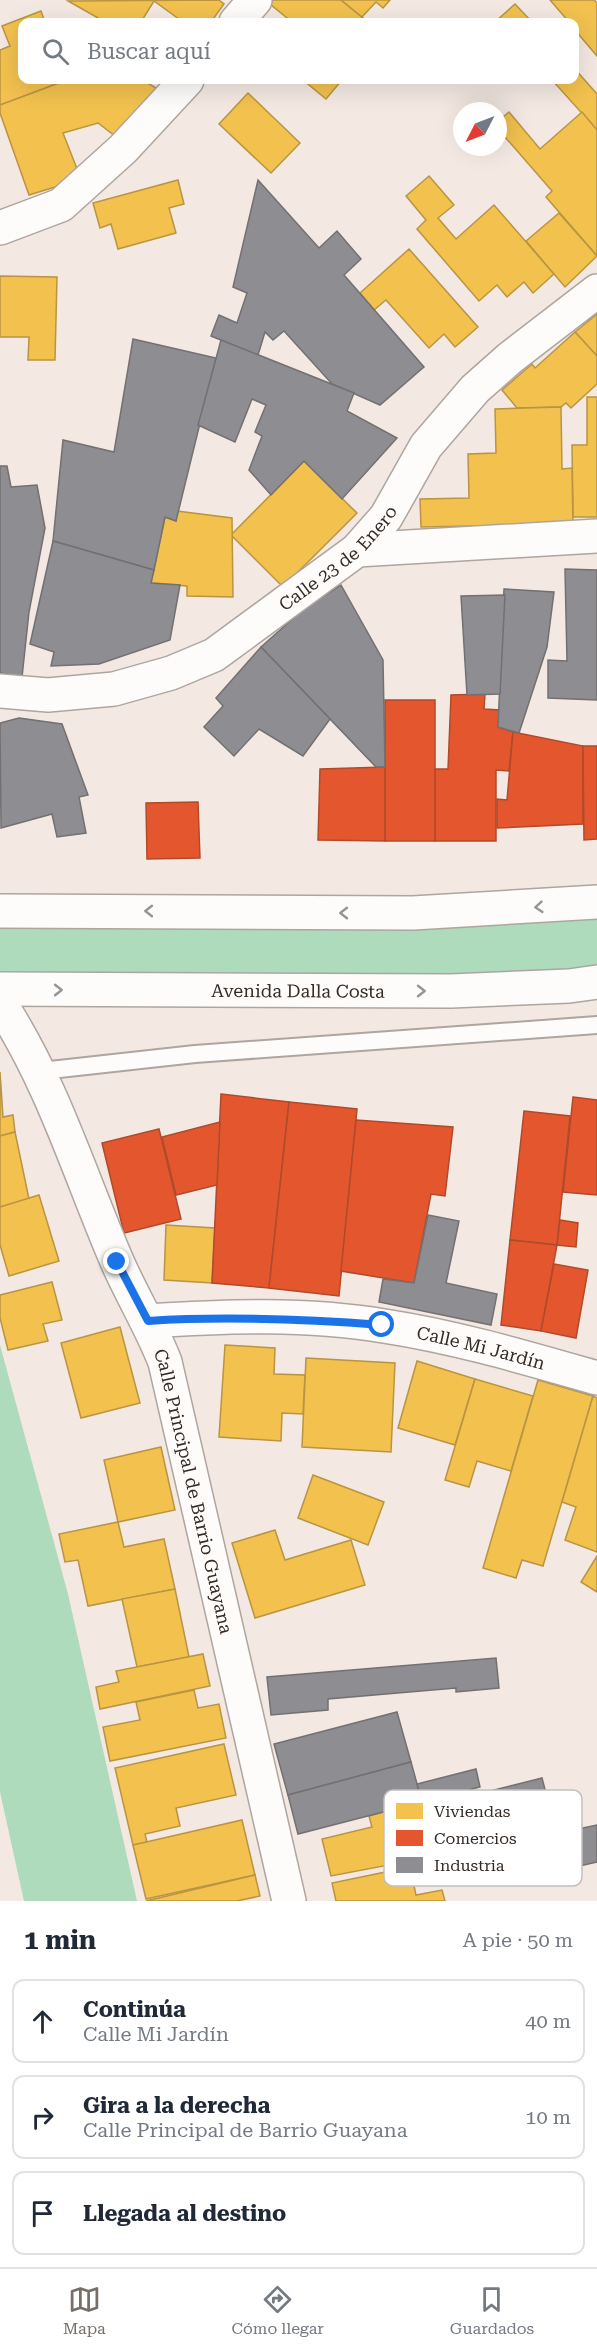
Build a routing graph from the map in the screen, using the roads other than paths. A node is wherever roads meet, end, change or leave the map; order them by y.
1 (255, 0) edge
2 (239, 18) edge
3 (183, 84) edge
4 (0, 228) edge
5 (597, 291) edge
6 (597, 536) edge
7 (357, 550) junction
8 (0, 691) edge
9 (597, 902) edge
10 (0, 911) edge
11 (597, 982) edge
12 (0, 989) edge
13 (0, 1003) edge
14 (597, 1025) edge
15 (41, 1071) junction
16 (148, 1321) junction
17 (597, 1378) edge
18 (289, 1901) edge

1 - 2 street
3 - 4 street
5 - 7 street, Calle 23 de Enero
6 - 7 street
7 - 8 street, Calle 23 de Enero
9 -> 10 street
12 -> 11 street, Avenida Dalla Costa
13 - 15 street, Calle Principal de Barrio Guayana
14 - 15 lane
15 - 16 street, Calle Principal de Barrio Guayana
16 - 17 street, Calle Mi Jardín
16 - 18 street, Calle Principal de Barrio Guayana

